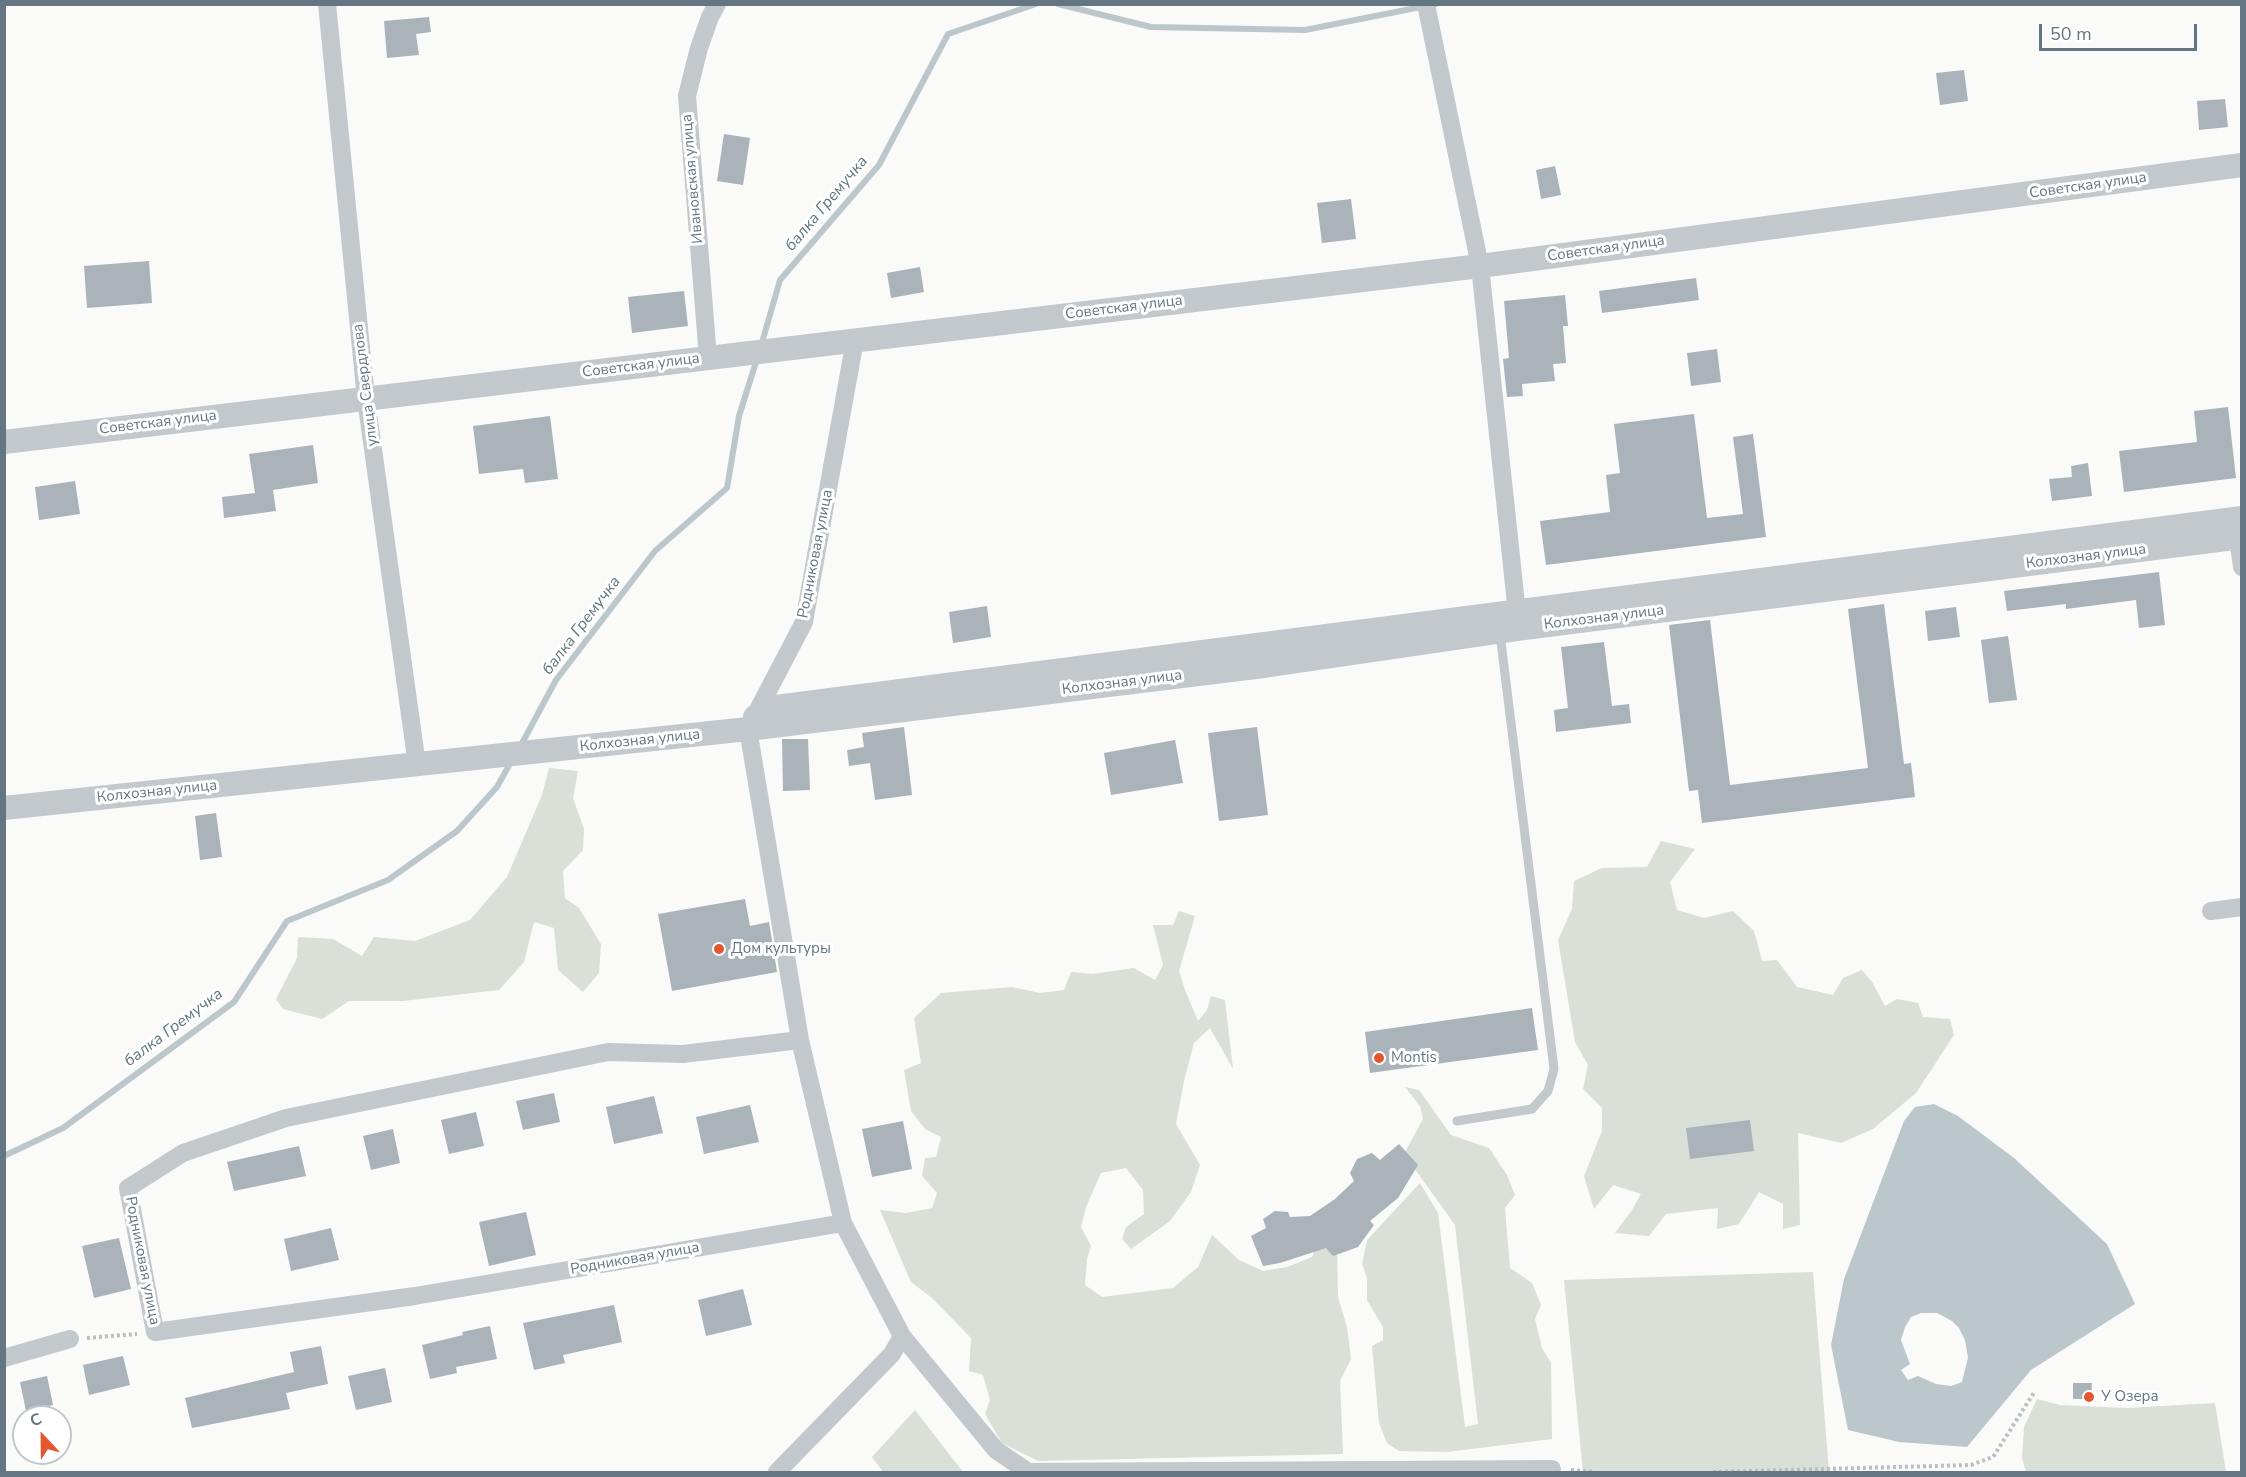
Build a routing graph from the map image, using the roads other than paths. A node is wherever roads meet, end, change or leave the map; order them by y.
1 (327, 4) edge
2 (717, 4) edge
3 (1426, 4) edge
4 (2241, 165) edge
5 (1480, 266) junction
6 (855, 340) junction
7 (708, 358) junction
8 (366, 399) junction
9 (4, 442) edge
10 (2240, 531) edge
11 (2241, 567) edge
12 (1512, 624) junction
13 (752, 723) junction
14 (417, 765) junction
15 (4, 808) edge
16 (2241, 907) edge
17 (2211, 911) dead end
18 (800, 1040) junction
19 (1457, 1121) dead end
20 (843, 1223) junction
21 (902, 1336) junction
22 (70, 1339) road end
23 (4, 1358) edge
24 (1552, 1468) road end
25 (1028, 1472) edge
26 (777, 1473) edge

1 - 8 street, улица Свердлова
2 - 7 street, Ивановская улица
3 - 5 street
4 - 5 street, Советская улица
5 - 6 street, Советская улица
5 - 12 street
6 - 7 street, Советская улица
6 - 13 street, Родниковая улица
7 - 8 street, Советская улица
8 - 9 street, Советская улица
8 - 14 street, улица Свердлова
10 - 11 street, Колхозная улица
10 - 12 street, Колхозная улица
12 - 13 street, Колхозная улица
12 - 19 lane
13 - 14 street, Колхозная улица
13 - 18 street
14 - 15 street, Колхозная улица
16 - 17 street
18 - 20 street
18 - 20 street, Родниковая улица
20 - 21 street
21 - 25 street
21 - 26 street
22 - 23 street
24 - 25 street

